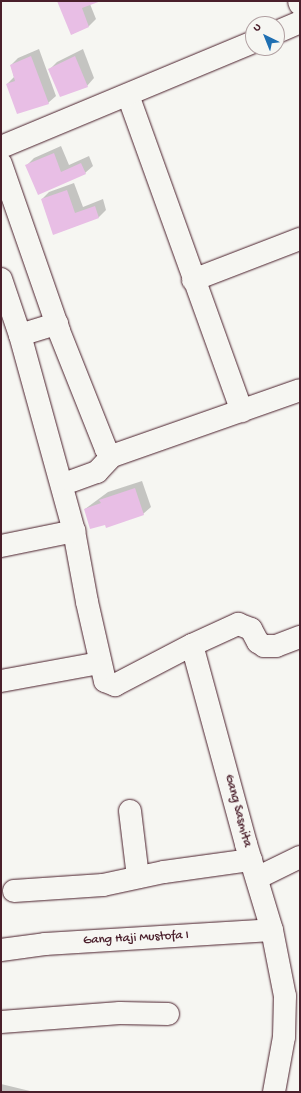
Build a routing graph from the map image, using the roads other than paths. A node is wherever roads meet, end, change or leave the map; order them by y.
1 (299, 1) edge
2 (300, 4) edge
3 (300, 22) edge
4 (285, 29) edge
5 (245, 45) edge
6 (128, 95) junction
7 (1, 147) edge
8 (1, 164) edge
9 (300, 239) edge
10 (1, 279) edge
11 (193, 280) junction
12 (57, 324) junction
13 (20, 335) junction
14 (300, 390) edge
15 (242, 411) junction
16 (112, 456) junction
17 (72, 480) dead end
18 (74, 531) junction
19 (1, 546) edge
20 (300, 637) edge
21 (192, 645) junction
22 (99, 663) junction
23 (1, 681) edge
24 (130, 811) dead end
25 (300, 857) edge
26 (254, 869) junction
27 (138, 877) junction
28 (14, 891) dead end
29 (272, 930) junction
30 (1, 950) edge
31 (168, 1014) dead end
32 (1, 1022) edge
33 (274, 1092) edge

1 - 2 street
3 - 4 street
5 - 6 street
6 - 7 street
6 - 11 street
8 - 12 street
9 - 11 street
10 - 13 street
11 - 15 street
12 - 13 street
12 - 16 street
13 - 18 street
14 - 15 street
15 - 16 street
16 - 17 street
18 - 19 street
18 - 22 street
20 - 21 street
21 - 22 street
21 - 26 street, Gang Sasmita
22 - 23 street
24 - 27 street
25 - 26 street
26 - 27 street
26 - 29 street, Gang Sasmita
27 - 28 street
29 - 30 street, Gang Haji Mustofa I
29 - 33 street, Gang Sasmita
31 - 32 street

